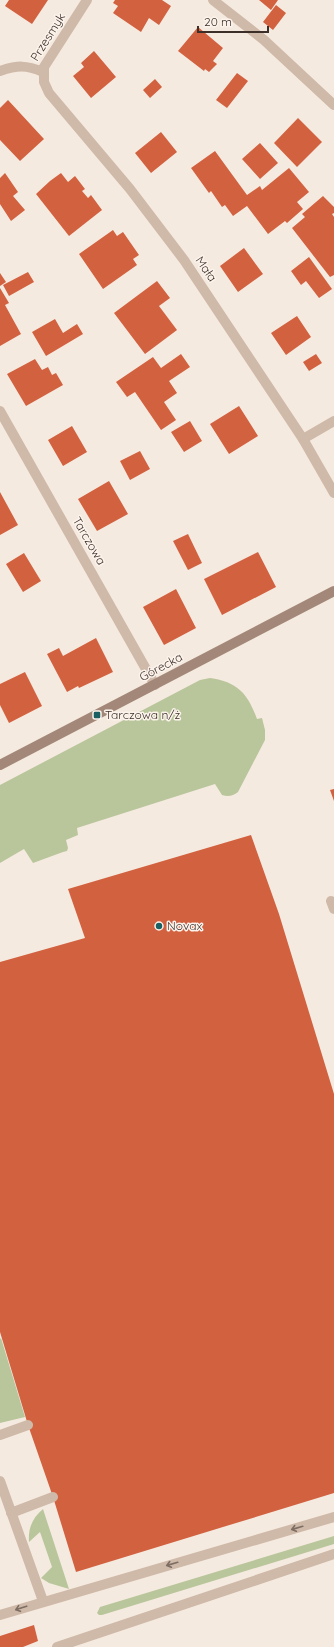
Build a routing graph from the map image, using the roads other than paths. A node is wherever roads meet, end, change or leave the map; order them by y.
1 (87, 0) edge
2 (213, 0) edge
3 (0, 71) edge
4 (43, 72) junction
5 (334, 105) edge
6 (0, 411) edge
7 (334, 421) edge
8 (303, 439) junction
9 (334, 493) edge
10 (334, 591) edge
11 (155, 684) junction
12 (0, 766) edge
13 (28, 1425) dead end
14 (0, 1435) edge
15 (0, 1481) edge
16 (53, 1497) dead end
17 (11, 1513) junction
18 (334, 1517) edge
19 (334, 1554) edge
20 (43, 1601) junction
21 (0, 1615) edge
22 (59, 1646) edge

1 - 4 street, Przesmyk
2 - 5 street
3 - 4 street, Przesmyk
4 - 8 street, Mała
6 - 11 street, Tarczowa
7 - 8 street
8 - 9 street, Mała
10 - 11 street, Górecka
11 - 12 street, Górecka
13 - 14 street
15 - 17 street
16 - 17 street
17 - 20 street
18 -> 20 street
19 - 22 street
20 -> 21 street

